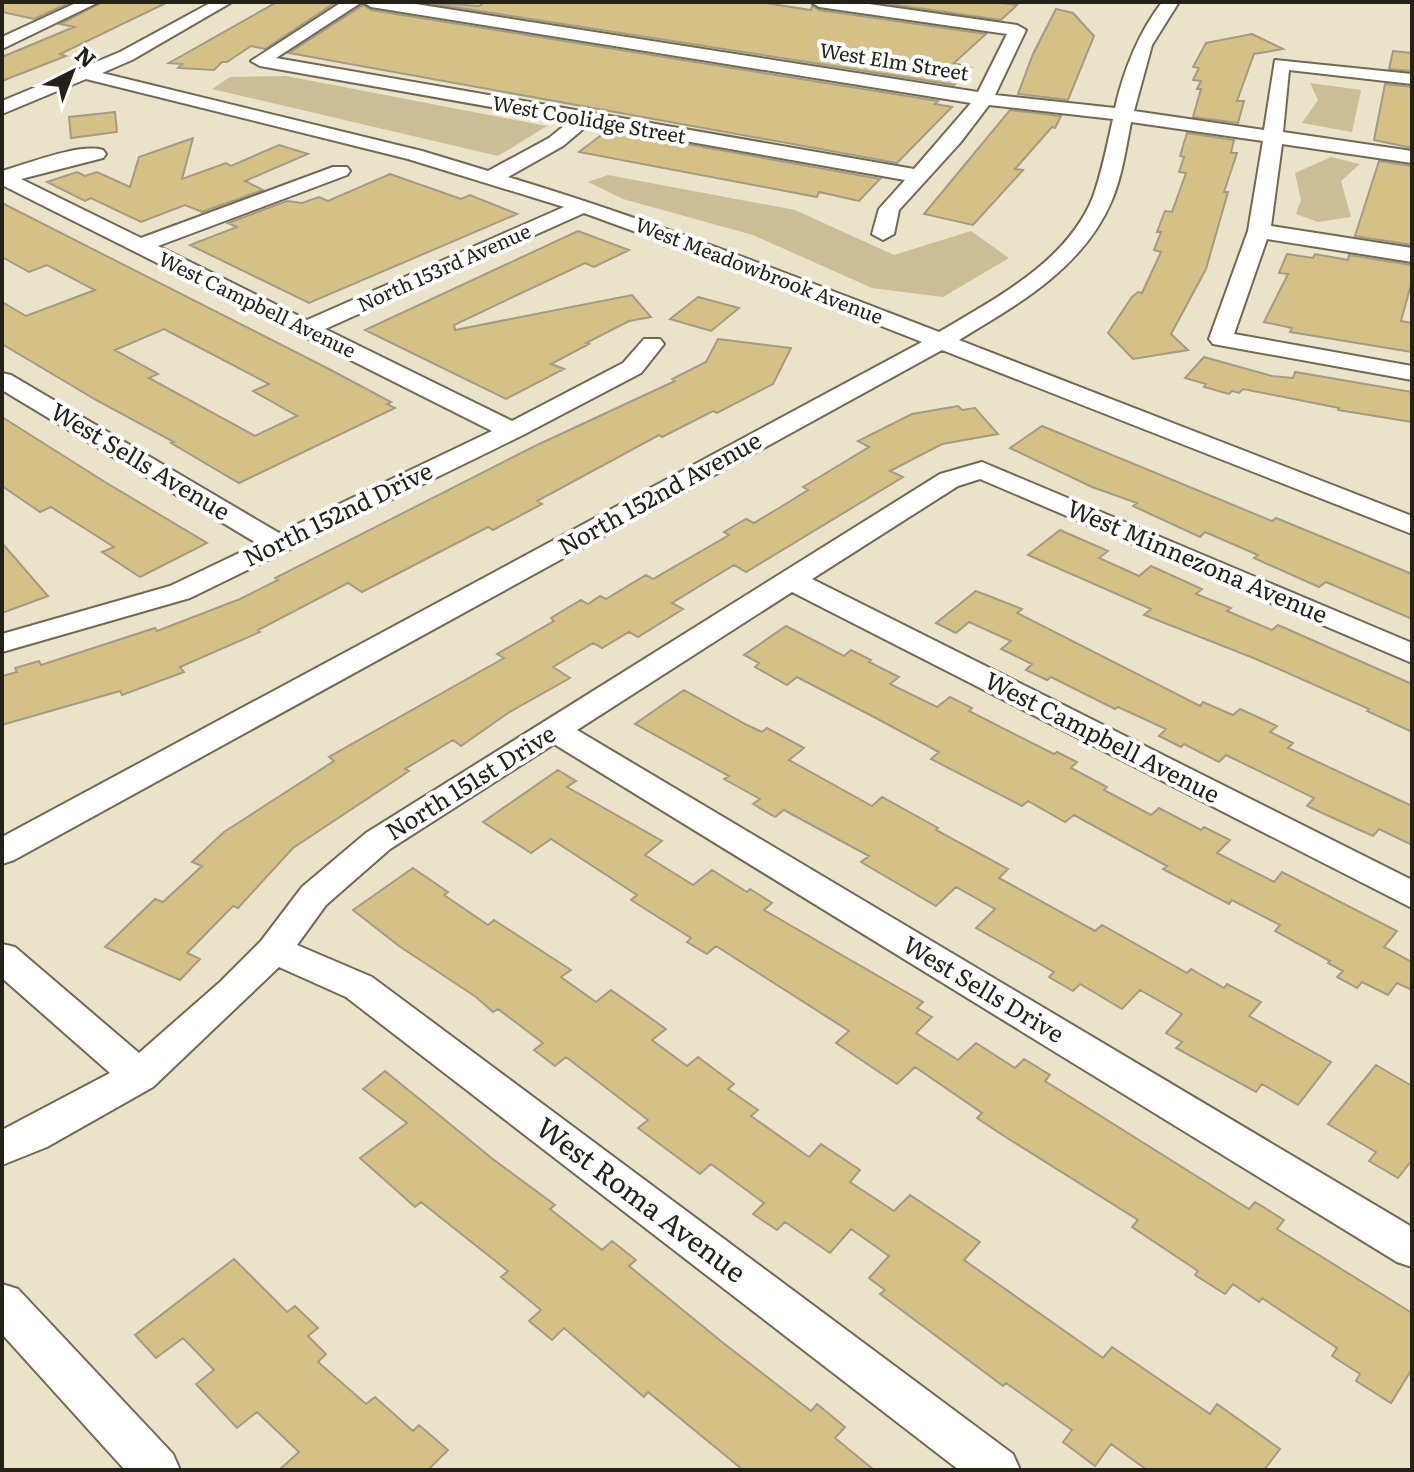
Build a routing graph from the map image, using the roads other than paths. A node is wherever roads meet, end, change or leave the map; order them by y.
1 (91, 2) edge
2 (224, 2) edge
3 (354, 2) edge
4 (371, 2) edge
5 (819, 2) edge
6 (1171, 2) edge
7 (2, 25) edge
8 (34, 31) junction
9 (2, 44) edge
10 (86, 74) junction
11 (1412, 79) edge
12 (984, 99) junction
13 (2, 108) edge
14 (1124, 115) junction
15 (584, 119) junction
16 (1271, 138) junction
17 (96, 154) dead end
18 (1412, 157) edge
19 (340, 171) dead end
20 (919, 176) junction
21 (492, 177) junction
22 (2, 178) edge
23 (583, 206) junction
24 (1259, 231) junction
25 (883, 234) dead end
26 (139, 246) junction
27 (1412, 255) edge
28 (306, 329) junction
29 (941, 341) junction
30 (652, 344) dead end
31 (1412, 373) edge
32 (2, 380) edge
33 (512, 431) junction
34 (982, 470) joint
35 (1412, 526) edge
36 (278, 544) junction
37 (791, 580) junction
38 (2, 643) edge
39 (1412, 654) edge
40 (554, 730) junction
41 (2, 852) edge
42 (1412, 895) edge
43 (274, 950) junction
44 (2, 957) edge
45 (139, 1076) junction
46 (2, 1148) edge
47 (1412, 1249) edge
48 (2, 1303) edge
49 (156, 1470) edge
50 (996, 1470) edge

1 - 8 street
2 - 10 street
3 - 15 street, West Coolidge Street
4 - 12 street, West Elm Street
5 - 12 street
6 - 14 street, North 152nd Avenue
7 - 8 street
8 - 9 street
10 - 13 street
10 - 21 street, West Meadowbrook Avenue
11 - 16 street
12 - 14 street, West Elm Street
12 - 20 street
14 - 16 street, West Elm Street
14 - 29 street, North 152nd Avenue
15 - 20 street, West Coolidge Street
15 - 21 street
16 - 18 street, West Elm Street
16 - 24 street
17 - 22 street
19 - 26 street
20 - 25 street
21 - 23 street, West Meadowbrook Avenue
22 - 26 street, West Campbell Avenue
23 - 28 street, North 153rd Avenue
23 - 29 street, West Meadowbrook Avenue
24 - 27 street
24 - 31 street
26 - 28 street, West Campbell Avenue
28 - 33 street, West Campbell Avenue
29 - 35 street, West Meadowbrook Avenue
29 - 41 street, North 152nd Avenue
30 - 33 street, North 152nd Drive
32 - 36 street, West Sells Avenue
33 - 36 street, North 152nd Drive
34 - 37 street, North 151st Drive
34 - 39 street, West Minnezona Avenue
36 - 38 street, North 152nd Drive
37 - 40 street, North 151st Drive
37 - 42 street, West Campbell Avenue
40 - 43 street, North 151st Drive
40 - 47 street, West Sells Drive
43 - 45 street, North 151st Drive
43 - 50 street, West Roma Avenue
44 - 45 street
45 - 46 street, North 151st Drive
48 - 49 street

